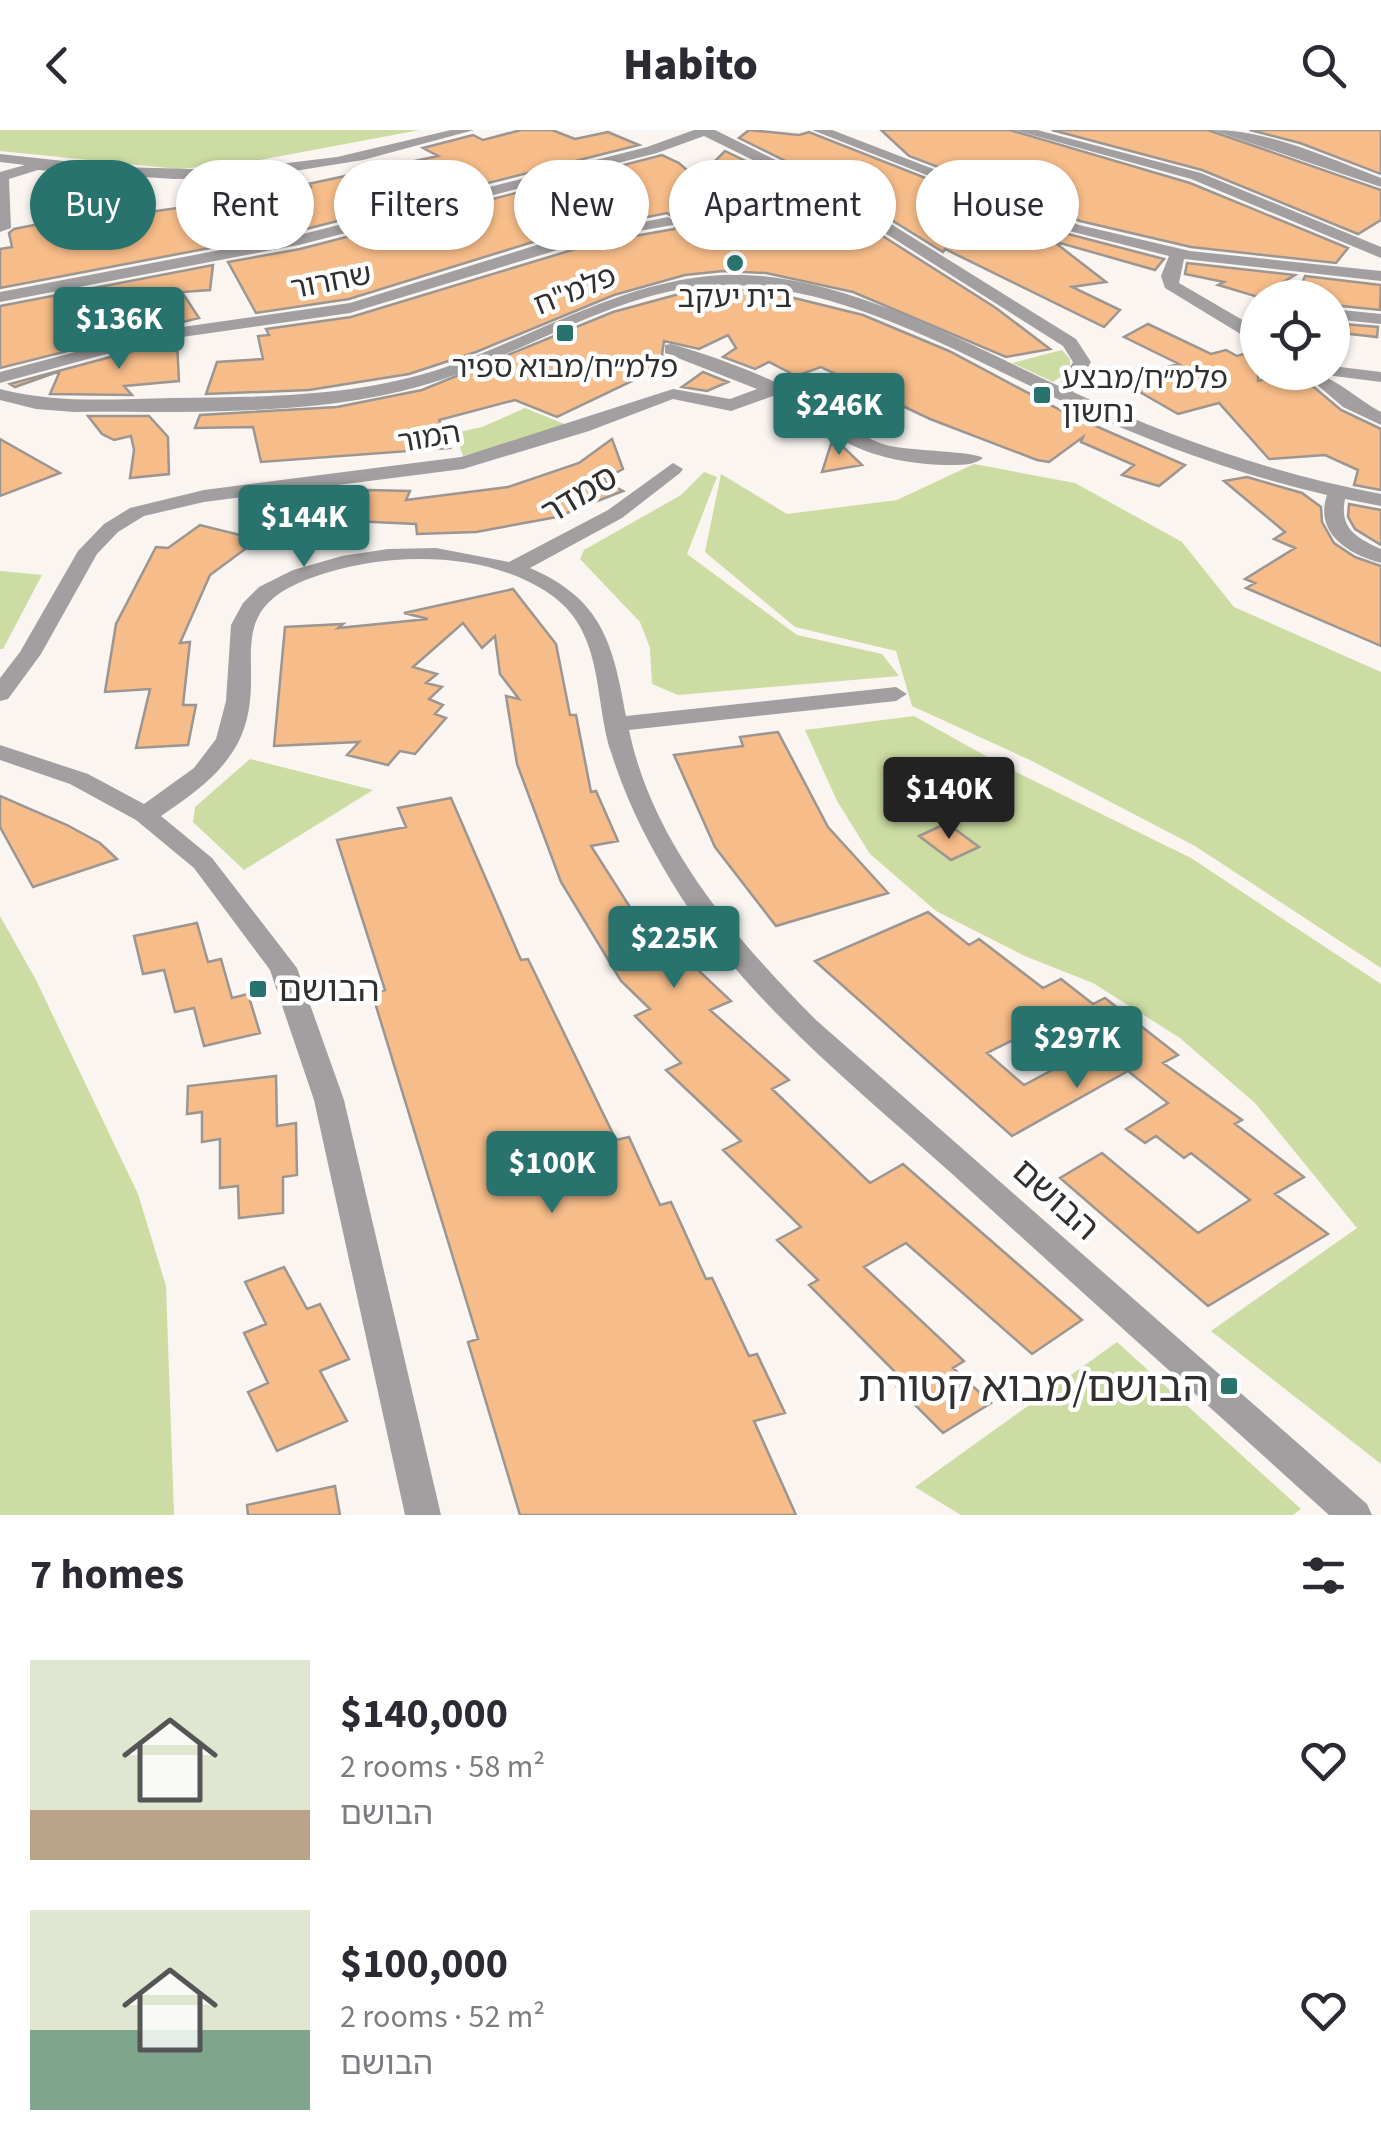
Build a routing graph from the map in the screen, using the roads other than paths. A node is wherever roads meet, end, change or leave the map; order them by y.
1 (467, 130) edge
2 (707, 130) edge
3 (818, 130) edge
4 (1021, 130) edge
5 (1219, 130) edge
6 (0, 158) edge
7 (30, 162) edge
8 (30, 169) edge
9 (156, 173) edge
10 (1, 176) edge
11 (1381, 183) edge
12 (668, 222) dead end
13 (4, 228) dead end
14 (1178, 253) junction
15 (1381, 254) edge
16 (1381, 276) edge
17 (0, 297) edge
18 (1210, 309) junction
19 (1240, 310) edge
20 (1350, 316) edge
21 (1381, 319) edge
22 (1240, 326) edge
23 (671, 349) dead end
24 (1350, 373) edge
25 (1381, 377) edge
26 (0, 378) edge
27 (772, 390) junction
28 (1333, 390) edge
29 (0, 394) edge
30 (1062, 394) junction
31 (21, 401) junction
32 (0, 410) edge
33 (1381, 418) edge
34 (973, 458) dead end
35 (673, 469) dead end
36 (1338, 491) junction
37 (1381, 500) edge
38 (1381, 556) edge
39 (513, 568) junction
40 (0, 694) edge
41 (896, 694) dead end
42 (615, 724) junction
43 (0, 752) edge
44 (145, 815) junction
45 (423, 1515) edge
46 (1354, 1515) edge

1 - 9 street
2 - 17 street
2 - 30 street
3 - 14 street
4 - 15 street
5 - 11 street
6 - 7 street
8 - 10 street
10 - 13 street
12 - 26 street, שחרור
14 - 16 street
14 - 18 street
18 - 19 street
18 - 22 street
20 - 21 street
23 - 27 street
24 - 25 street
27 - 34 street
27 - 40 street, המור
28 - 33 street
29 - 31 street, פלמ"ח
30 - 31 street, פלמ"ח
30 - 36 street, פלמ"ח
31 - 32 street
35 - 39 street, סמדר
36 - 37 street, פלמ"ח
36 - 38 street
39 - 42 street, הבושם
39 - 44 street, הבושם
41 - 42 street
42 - 46 street, הבושם
43 - 44 street
44 - 45 street

